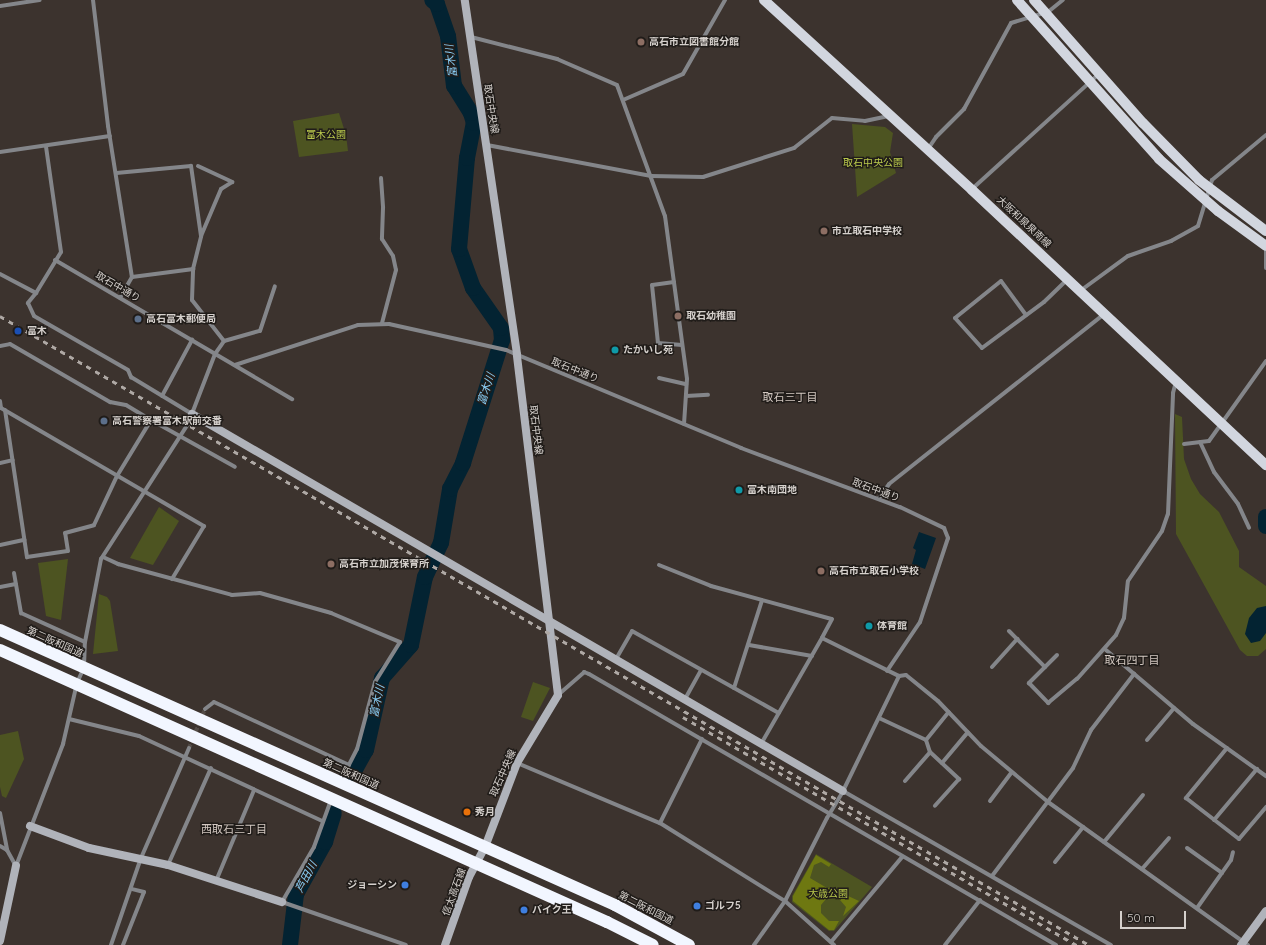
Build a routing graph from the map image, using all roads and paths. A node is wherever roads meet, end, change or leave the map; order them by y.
1 (40, 0) edge
2 (93, 0) edge
3 (465, 0) edge
4 (725, 0) edge
5 (764, 0) edge
6 (1017, 0) edge
7 (1034, 0) edge
8 (1063, 0) edge
9 (25, 1) edge
10 (0, 6) edge
11 (1048, 12) junction
12 (1032, 16) junction
13 (470, 37) junction
14 (1100, 72) junction
15 (1090, 80) junction
16 (623, 100) junction
17 (888, 116) junction
18 (1266, 135) edge
19 (110, 136) junction
20 (486, 145) junction
21 (46, 146) junction
22 (926, 150) junction
23 (0, 152) edge
24 (198, 166) dead end
25 (116, 173) junction
26 (651, 176) junction
27 (381, 178) dead end
28 (1210, 189) junction
29 (972, 190) junction
30 (1207, 203) junction
31 (1266, 231) edge
32 (201, 236) junction
33 (1266, 247) edge
34 (55, 260) junction
35 (1266, 268) edge
36 (193, 269) junction
37 (0, 274) edge
38 (132, 277) junction
39 (1067, 280) junction
40 (674, 282) junction
41 (275, 286) dead end
42 (1079, 291) junction
43 (36, 293) junction
44 (120, 298) junction
45 (1104, 314) junction
46 (1026, 315) junction
47 (382, 323) junction
48 (192, 340) junction
49 (224, 341) junction
50 (682, 345) junction
51 (0, 346) edge
52 (215, 354) junction
53 (516, 354) junction
54 (1266, 361) edge
55 (235, 365) junction
56 (659, 378) dead end
57 (1176, 381) junction
58 (686, 384) junction
59 (708, 395) dead end
60 (162, 396) junction
61 (686, 396) junction
62 (292, 398) dead end
63 (0, 402) edge
64 (5, 410) junction
65 (192, 414) junction
66 (151, 420) junction
67 (684, 424) junction
68 (1223, 424) junction
69 (180, 436) junction
70 (1200, 442) junction
71 (1184, 444) dead end
72 (13, 460) junction
73 (0, 463) edge
74 (1266, 464) edge
75 (235, 467) dead end
76 (117, 476) junction
77 (143, 492) junction
78 (879, 498) junction
79 (1249, 528) dead end
80 (24, 540) junction
81 (0, 544) edge
82 (103, 557) junction
83 (659, 565) dead end
84 (14, 573) dead end
85 (172, 579) junction
86 (16, 584) junction
87 (0, 587) edge
88 (762, 600) junction
89 (549, 621) junction
90 (0, 630) edge
91 (1009, 631) dead end
92 (822, 638) junction
93 (1017, 639) junction
94 (85, 642) junction
95 (749, 645) junction
96 (0, 650) edge
97 (1106, 650) junction
98 (1057, 655) dead end
99 (812, 656) junction
100 (616, 659) junction
101 (992, 667) dead end
102 (1045, 667) junction
103 (84, 668) junction
104 (701, 670) junction
105 (887, 670) junction
106 (1134, 674) junction
107 (899, 676) junction
108 (77, 683) junction
109 (734, 688) junction
110 (558, 695) junction
111 (685, 700) junction
112 (1174, 708) junction
113 (205, 709) dead end
114 (949, 712) junction
115 (779, 713) junction
116 (879, 718) junction
117 (69, 719) junction
118 (968, 732) junction
119 (702, 739) junction
120 (926, 740) junction
121 (1147, 740) dead end
122 (760, 744) junction
123 (189, 748) tunnel mouth
124 (1227, 748) junction
125 (930, 752) junction
126 (185, 756) junction
127 (517, 762) junction
128 (942, 763) junction
129 (349, 765) junction
130 (211, 768) junction
131 (1257, 769) junction
132 (1012, 772) junction
133 (1266, 776) edge
134 (905, 780) dead end
135 (340, 782) junction
136 (254, 790) junction
137 (843, 791) junction
138 (1143, 795) dead end
139 (331, 798) junction
140 (990, 801) dead end
141 (1048, 802) junction
142 (935, 806) dead end
143 (1266, 807) edge
144 (0, 813) edge
145 (830, 814) junction
146 (1214, 820) junction
147 (322, 821) junction
148 (660, 823) junction
149 (30, 826) junction
150 (1083, 827) junction
151 (1169, 838) dead end
152 (1104, 842) junction
153 (0, 846) edge
154 (485, 847) junction
155 (1186, 848) dead end
156 (7, 850) junction
157 (1233, 852) dead end
158 (902, 857) junction
159 (141, 858) junction
160 (476, 862) junction
161 (1055, 862) dead end
162 (168, 865) junction
163 (16, 866) junction
164 (1142, 869) junction
165 (1222, 873) junction
166 (992, 876) junction
167 (216, 881) junction
168 (132, 889) junction
169 (980, 900) junction
170 (785, 901) junction
171 (286, 903) junction
172 (1197, 908) junction
173 (1266, 911) edge
174 (0, 941) edge
175 (832, 944) edge
176 (1244, 944) edge
177 (111, 945) edge
178 (123, 945) edge
179 (406, 945) edge
180 (445, 945) edge
181 (653, 945) edge
182 (689, 945) edge
183 (754, 945) edge
184 (945, 945) edge
185 (1056, 945) edge
186 (1111, 945) edge

1 - 9 street
2 - 19 street
3 - 13 street, 取石中央線
4 - 16 street
5 - 17 main road, 大阪和泉泉南線
6 - 12 main road
7 - 11 main road
8 - 11 street
9 - 10 street
11 - 12 street
11 - 14 main road
12 - 15 main road
12 - 22 street
13 - 16 street
13 - 20 street, 取石中央線
14 - 15 street
14 - 28 main road
15 - 29 street
15 - 30 main road
16 - 26 street
17 - 22 main road, 大阪和泉泉南線
17 - 26 street
18 - 28 street
19 - 21 street
19 - 25 street
20 - 26 street
20 - 53 street, 取石中央線
21 - 23 street
21 - 34 street
22 - 29 main road, 大阪和泉泉南線
24 - 32 street
25 - 32 street
25 - 38 street
26 - 40 street
27 - 47 street
28 - 30 street
28 - 31 main road
29 - 39 main road, 大阪和泉泉南線
30 - 33 main road
30 - 42 street
32 - 36 street
33 - 35 street
34 - 43 street
34 - 44 street, 取石中通り
36 - 38 street
36 - 49 street
37 - 43 street
38 - 44 street
39 - 42 main road, 大阪和泉泉南線
39 - 46 street
40 - 50 street
40 - 50 street
41 - 49 street
42 - 45 main road, 大阪和泉泉南線
43 - 60 street
44 - 48 street, 取石中通り
45 - 57 main road, 大阪和泉泉南線
45 - 78 street
46 - 46 street
47 - 53 street, 取石中通り
47 - 55 street, 取石中通り
48 - 52 street, 取石中通り
48 - 60 street
49 - 52 street
50 - 58 street
51 - 66 street
52 - 55 street, 取石中通り
52 - 65 street
53 - 67 street, 取石中通り
53 - 89 street, 取石中央線
54 - 68 street
55 - 62 street
56 - 58 street
57 - 68 main road, 大阪和泉泉南線
57 - 97 street
58 - 61 street
59 - 61 street
60 - 65 street
61 - 67 street
63 - 64 street
64 - 72 street
64 - 76 street
65 - 69 street
65 - 89 street
66 - 69 street
66 - 76 street
67 - 78 street, 取石中通り
68 - 70 street
68 - 74 main road, 大阪和泉泉南線
69 - 75 street
69 - 77 street
70 - 71 street
70 - 79 street
72 - 73 street
72 - 80 street
76 - 77 street
76 - 80 street
77 - 82 street
77 - 85 street
78 - 105 street, 取石中通り
80 - 81 street
82 - 85 street
82 - 94 street
83 - 88 street
84 - 86 street
85 - 129 street
86 - 87 street
86 - 94 street
88 - 92 street
88 - 95 street
89 - 100 street
89 - 110 street, 取石中央線
90 - 103 highway, 第二阪和国道
91 - 93 street
92 - 99 street
92 - 105 street
93 - 101 street
93 - 102 street
94 - 103 street
95 - 99 street
95 - 109 street
96 - 108 highway
97 - 102 street
97 - 106 street
98 - 102 street
99 - 115 street
100 - 104 street
100 - 111 street
103 - 108 street
103 - 135 highway, 第二阪和国道
104 - 109 street
104 - 111 street
105 - 107 street
106 - 112 street
106 - 141 street
107 - 114 street
107 - 116 street
108 - 117 street
108 - 139 highway
109 - 115 street
110 - 119 street
110 - 127 street, 取石中央線
111 - 122 street
112 - 121 street
112 - 124 street
113 - 129 street
114 - 118 street
114 - 120 street
115 - 122 street
116 - 120 street
116 - 137 street
117 - 126 street
117 - 149 street
118 - 128 street
118 - 132 street
119 - 145 street
119 - 148 street
120 - 125 street
122 - 137 street
123 - 126 street
124 - 131 street
124 - 146 street
125 - 128 street
125 - 134 street
126 - 130 street
126 - 159 street
127 - 148 street
127 - 154 street, 取石中央線
128 - 142 street
129 - 135 street
130 - 136 street
130 - 162 street
131 - 133 street
131 - 146 street
132 - 140 street
132 - 141 street
135 - 154 highway, 第二阪和国道
136 - 147 street
136 - 167 street
137 - 145 street
137 - 166 street
138 - 152 street
139 - 147 street
139 - 160 highway
141 - 150 street
141 - 166 street
143 - 146 street
144 - 156 street
145 - 158 street
145 - 170 street
147 - 171 street
148 - 170 street
149 - 159 street
149 - 163 street
150 - 152 street
150 - 161 street
151 - 164 street
152 - 164 street
153 - 156 street
154 - 160 street, 信太高石線
154 - 182 highway, 第二阪和国道
155 - 165 street
156 - 163 street
157 - 165 street
158 - 169 street
158 - 175 street
159 - 162 street
159 - 168 street
160 - 180 street, 信太高石線
160 - 181 highway
162 - 167 street
163 - 174 street
164 - 172 street
165 - 172 street
166 - 186 street
167 - 171 street
168 - 177 street
168 - 178 street
169 - 184 street
169 - 185 street
170 - 175 street
170 - 183 street
171 - 179 street
172 - 176 street
173 - 176 street

